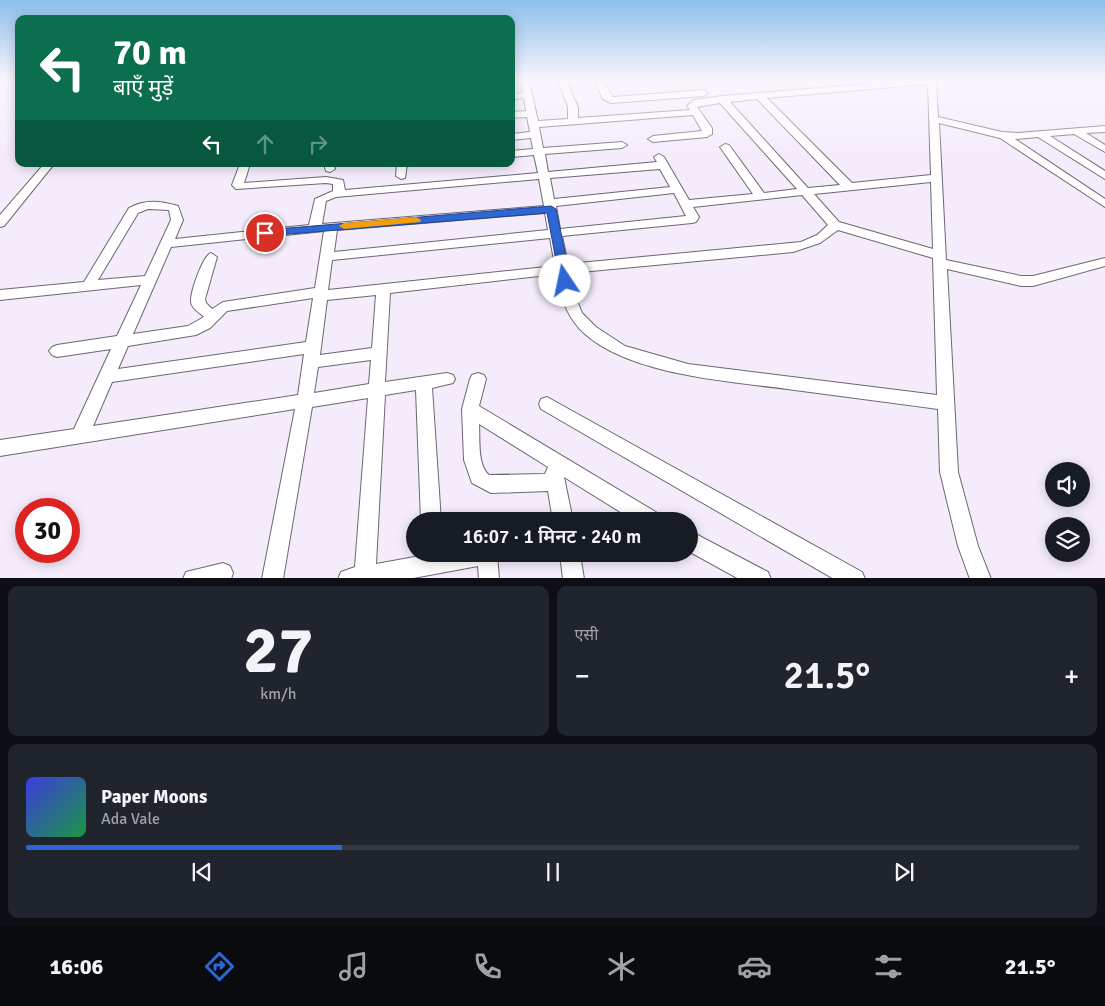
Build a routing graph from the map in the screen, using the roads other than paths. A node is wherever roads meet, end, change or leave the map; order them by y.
1 (531, 108) edge
2 (573, 108) edge
3 (693, 108) edge
4 (722, 108) edge
5 (771, 108) edge
6 (933, 108) edge
7 (695, 112) junction
8 (515, 117) edge
9 (934, 118) junction
10 (573, 121) junction
11 (534, 124) junction
12 (1105, 130) edge
13 (1078, 132) junction
14 (515, 135) edge
15 (1002, 135) junction
16 (1042, 135) junction
17 (653, 139) dead end
18 (622, 145) dead end
19 (725, 147) dead end
20 (1105, 149) edge
21 (539, 152) junction
22 (515, 154) edge
23 (47, 167) edge
24 (244, 167) edge
25 (402, 167) edge
26 (544, 174) junction
27 (401, 176) dead end
28 (1105, 176) edge
29 (937, 178) junction
30 (850, 188) junction
31 (678, 189) junction
32 (339, 193) junction
33 (805, 193) junction
34 (761, 197) junction
35 (686, 204) junction
36 (1105, 204) edge
37 (550, 206) junction
38 (0, 224) edge
39 (834, 225) junction
40 (323, 228) junction
41 (556, 233) junction
42 (165, 244) junction
43 (211, 257) dead end
44 (326, 257) junction
45 (941, 259) junction
46 (1105, 262) edge
47 (563, 269) junction
48 (148, 280) junction
49 (88, 286) junction
50 (383, 289) junction
51 (320, 294) junction
52 (0, 295) edge
53 (212, 316) junction
54 (121, 343) junction
55 (57, 351) dead end
56 (379, 353) junction
57 (311, 355) junction
58 (106, 377) junction
59 (447, 379) dead end
60 (478, 379) dead end
61 (424, 383) junction
62 (377, 390) junction
63 (306, 400) junction
64 (947, 403) junction
65 (547, 404) dead end
66 (470, 409) junction
67 (80, 435) junction
68 (0, 448) edge
69 (552, 462) junction
70 (556, 482) junction
71 (431, 512) edge
72 (562, 512) edge
73 (637, 512) edge
74 (698, 546) edge
75 (418, 562) edge
76 (488, 562) edge
77 (571, 562) edge
78 (741, 573) edge
79 (223, 574) dead end
80 (360, 577) edge
81 (194, 578) edge
82 (272, 578) edge
83 (490, 578) edge
84 (574, 578) edge
85 (762, 578) edge
86 (855, 578) edge
87 (981, 578) edge

1 - 11 street
2 - 10 street
3 - 7 street
4 - 33 street
5 - 30 street
6 - 9 street
7 - 10 street
7 - 17 street
8 - 11 street
9 - 15 street
9 - 29 street
10 - 11 street
11 - 14 street
11 - 21 street
12 - 13 street
13 - 16 street
13 - 20 street
15 - 16 street
15 - 36 street
16 - 28 street
18 - 21 street
19 - 34 street
21 - 22 street
21 - 26 street
23 - 38 street
24 - 32 street
25 - 27 street
26 - 31 street
26 - 32 street
26 - 37 street
29 - 30 street
29 - 45 street
30 - 33 street
31 - 35 street
31 - 37 street
32 - 40 street
33 - 34 street
33 - 39 street
34 - 35 street
35 - 41 street
37 - 40 street
37 - 41 street
39 - 45 street
39 - 47 street
40 - 42 street
40 - 44 street
41 - 44 street
41 - 47 street
42 - 48 street
42 - 49 street
43 - 53 street
44 - 51 street
45 - 46 street
45 - 64 street
47 - 50 street
47 - 64 street
48 - 49 street
48 - 54 street
49 - 52 street
50 - 51 street
50 - 56 street
51 - 53 street
51 - 57 street
53 - 54 street
54 - 55 street
54 - 58 street
56 - 57 street
56 - 62 street
57 - 58 street
57 - 63 street
58 - 67 street
59 - 61 street
60 - 66 street
61 - 62 street
61 - 71 street
62 - 63 street
62 - 80 street
63 - 67 street
63 - 82 street
64 - 87 street
65 - 86 street
66 - 69 street
66 - 70 street
67 - 68 street
69 - 70 street
69 - 73 street
70 - 72 street
74 - 78 street
75 - 80 street
76 - 83 street
77 - 84 street
78 - 85 street
79 - 81 street

